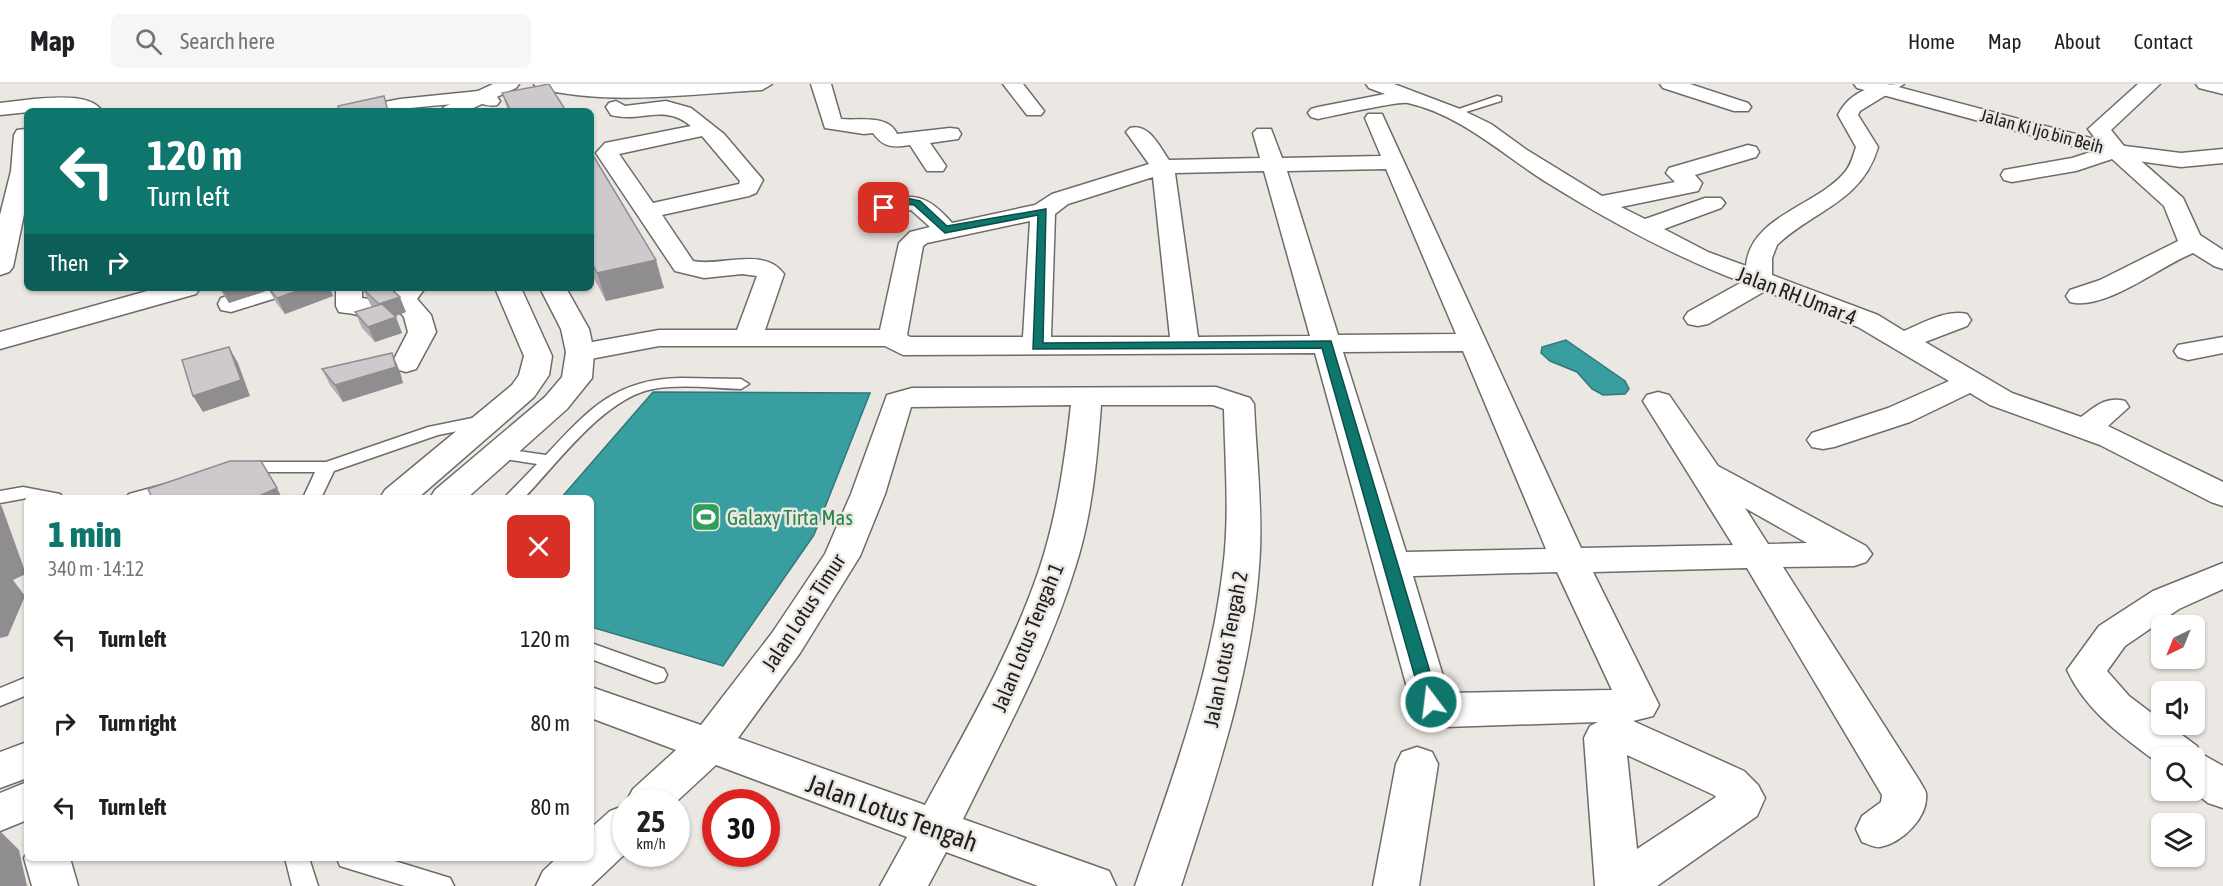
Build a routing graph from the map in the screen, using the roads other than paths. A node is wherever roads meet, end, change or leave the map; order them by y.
1 (530, 84) edge
2 (544, 84) edge
3 (762, 84) edge
4 (821, 84) edge
5 (1013, 84) edge
6 (1376, 84) edge
7 (1670, 84) edge
8 (2150, 84) edge
9 (2206, 84) edge
10 (1881, 86) edge
11 (2223, 88) edge
12 (1406, 97) junction
13 (484, 99) edge
14 (1497, 99) dead end
15 (616, 107) dead end
16 (1741, 107) dead end
17 (88, 108) edge
18 (383, 108) edge
19 (0, 109) edge
20 (1034, 111) dead end
21 (1453, 112) junction
22 (1318, 113) dead end
23 (0, 118) edge
24 (1375, 118) dead end
25 (24, 125) edge
26 (707, 129) junction
27 (1137, 132) dead end
28 (1264, 133) dead end
29 (950, 134) dead end
30 (24, 135) edge
31 (916, 140) junction
32 (2116, 151) junction
33 (1748, 152) dead end
34 (2223, 156) edge
35 (1395, 162) junction
36 (1275, 165) junction
37 (935, 166) dead end
38 (1163, 167) junction
39 (16, 172) edge
40 (2012, 175) dead end
41 (1713, 203) dead end
42 (1599, 204) junction
43 (884, 208) dead end
44 (1043, 211) junction
45 (649, 212) junction
46 (1644, 228) junction
47 (945, 230) junction
48 (2193, 244) junction
49 (2223, 261) edge
50 (0, 267) edge
51 (1761, 281) junction
52 (271, 291) edge
53 (349, 291) edge
54 (410, 291) edge
55 (509, 291) edge
56 (554, 291) edge
57 (157, 293) edge
58 (2079, 296) dead end
59 (231, 304) dead end
60 (1698, 318) dead end
61 (379, 320) edge
62 (1957, 320) dead end
63 (748, 338) junction
64 (892, 338) junction
65 (577, 340) junction
66 (0, 341) edge
67 (1903, 341) junction
68 (1475, 342) junction
69 (1327, 344) junction
70 (2223, 345) edge
71 (1185, 346) junction
72 (1037, 347) junction
73 (2188, 351) dead end
74 (406, 363) dead end
75 (1970, 382) junction
76 (741, 384) dead end
77 (1087, 396) junction
78 (1658, 401) dead end
79 (2114, 407) dead end
80 (489, 420) junction
81 (2086, 428) junction
82 (1823, 440) dead end
83 (496, 453) junction
84 (550, 461) junction
85 (327, 467) junction
86 (1706, 473) junction
87 (223, 476) edge
88 (190, 484) edge
89 (35, 495) edge
90 (147, 495) edge
91 (313, 495) edge
92 (401, 495) edge
93 (450, 495) edge
94 (516, 495) edge
95 (2223, 495) edge
96 (0, 496) edge
97 (1758, 556) junction
98 (1569, 560) junction
99 (1392, 564) junction
100 (2223, 575) edge
101 (594, 652) edge
102 (656, 675) dead end
103 (24, 686) edge
104 (0, 698) edge
105 (594, 703) edge
106 (710, 746) junction
107 (2168, 747) edge
108 (24, 760) edge
109 (1417, 764) dead end
110 (0, 771) edge
111 (2205, 776) edge
112 (662, 789) edge
113 (2223, 790) edge
114 (24, 801) edge
115 (0, 813) edge
116 (935, 830) junction
117 (1878, 830) dead end
118 (612, 837) edge
119 (594, 853) edge
120 (49, 861) edge
121 (298, 861) edge
122 (360, 861) edge
123 (586, 861) edge
124 (55, 886) edge
125 (305, 886) edge
126 (441, 886) edge
127 (559, 886) edge
128 (903, 886) edge
129 (1093, 886) edge
130 (1158, 886) edge
131 (1396, 886) edge

1 - 13 street
2 - 3 street
4 - 31 street
5 - 20 street
6 - 12 street, Jalan RH Umar 4
7 - 16 street
8 - 32 street
9 - 11 street
10 - 32 street, Jalan Ki Ijo bin Beih
10 - 51 street
12 - 21 street, Jalan RH Umar 4
12 - 22 street
13 - 18 street
14 - 21 lane
15 - 26 street
17 - 19 street
21 - 42 street, Jalan RH Umar 4
23 - 25 street
24 - 35 street
26 - 45 street
26 - 45 street
27 - 38 street
28 - 36 street
29 - 31 street
30 - 39 street
31 - 37 street
32 - 34 street, Jalan Ki Ijo bin Beih
32 - 40 street
32 - 48 street
33 - 42 street
35 - 36 street
35 - 68 street
36 - 38 street
36 - 69 street
38 - 44 street
38 - 71 street
39 - 50 street
41 - 46 street
42 - 46 street, Jalan RH Umar 4
43 - 47 street
44 - 47 street
44 - 72 street
45 - 63 street
46 - 51 street, Jalan RH Umar 4
47 - 64 street
48 - 49 street
48 - 58 street
51 - 60 street
51 - 67 street, Jalan RH Umar 4
52 - 59 street
53 - 61 street
54 - 74 street
55 - 80 street
56 - 65 street
57 - 66 street
62 - 67 street
63 - 64 street
63 - 65 street
64 - 72 street
65 - 83 street
67 - 75 street, Jalan RH Umar 4
68 - 69 street
68 - 98 street
69 - 71 street
69 - 99 street
70 - 73 street
71 - 72 street
75 - 81 street, Jalan RH Umar 4
75 - 82 street
76 - 84 lane
77 - 106 street, Jalan Lotus Timur
77 - 116 street, Jalan Lotus Tengah 1
77 - 130 street, Jalan Lotus Tengah 2
78 - 86 street
79 - 81 street
80 - 85 lane
80 - 92 street
81 - 95 street, Jalan RH Umar 4
83 - 84 lane
83 - 93 street
84 - 94 lane
85 - 87 lane
85 - 91 lane
86 - 97 street
86 - 97 street
88 - 90 lane
89 - 96 lane
97 - 98 street
97 - 117 street
98 - 99 street
98 - 99 street
100 - 107 street
101 - 102 lane
103 - 104 lane
105 - 106 street, Jalan Lotus Tengah
106 - 112 street, Jalan Lotus Timur
106 - 116 street, Jalan Lotus Tengah
108 - 110 street
109 - 131 street
111 - 113 street
114 - 115 street
116 - 128 street, Jalan Lotus Tengah 1
116 - 129 street, Jalan Lotus Tengah
118 - 119 street
120 - 124 street
121 - 125 lane
122 - 126 lane
123 - 127 street

